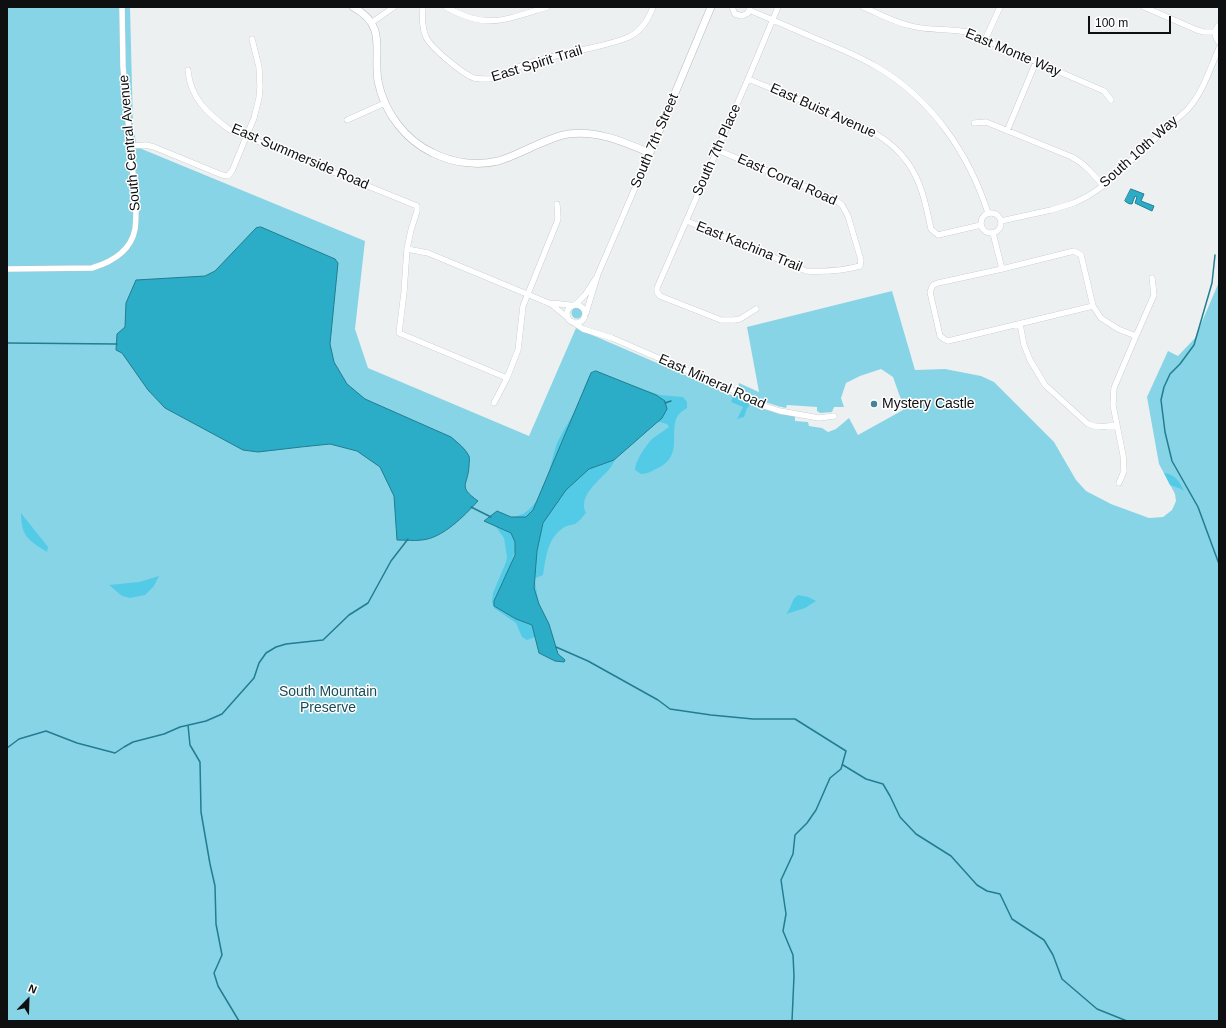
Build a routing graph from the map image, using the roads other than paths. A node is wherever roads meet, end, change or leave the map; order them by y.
1 (122, 7) edge
2 (353, 7) edge
3 (394, 7) edge
4 (423, 7) edge
5 (446, 7) edge
6 (547, 7) edge
7 (653, 7) edge
8 (711, 7) edge
9 (732, 7) edge
10 (778, 7) edge
11 (863, 7) edge
12 (1000, 7) edge
13 (1144, 7) edge
14 (750, 9) edge
15 (772, 20) junction
16 (371, 22) junction
17 (1219, 25) edge
18 (1215, 32) junction
19 (252, 39) dead end
20 (985, 40) junction
21 (1219, 42) edge
22 (1219, 48) edge
23 (1036, 62) junction
24 (188, 70) dead end
25 (748, 79) junction
26 (1111, 100) dead end
27 (385, 103) junction
28 (347, 120) dead end
29 (974, 123) dead end
30 (1007, 130) junction
31 (246, 137) junction
32 (130, 146) junction
33 (717, 150) junction
34 (650, 153) junction
35 (1103, 186) junction
36 (557, 204) dead end
37 (988, 213) junction
38 (687, 221) junction
39 (1001, 221) junction
40 (981, 225) junction
41 (993, 233) junction
42 (407, 249) junction
43 (860, 266) joint
44 (1002, 269) junction
45 (7, 270) edge
46 (598, 274) junction
47 (1152, 278) dead end
48 (528, 294) junction
49 (551, 304) junction
50 (574, 305) junction
51 (1093, 306) junction
52 (756, 309) dead end
53 (586, 314) junction
54 (571, 320) junction
55 (584, 320) junction
56 (1020, 324) junction
57 (593, 331) junction
58 (1136, 336) junction
59 (507, 378) junction
60 (494, 403) dead end
61 (834, 416) dead end
62 (1117, 425) junction
63 (1119, 483) dead end

1 - 32 street, South Central Avenue
2 - 16 street
3 - 16 street
4 - 7 street, East Spirit Trail
5 - 6 street
8 - 34 street, South 7th Street
9 - 14 street
10 - 15 street, South 7th Place
11 - 20 street, East Monte Way
12 - 20 street
13 - 18 street
14 - 15 street
15 - 25 street, South 7th Place
15 - 37 street
16 - 27 street
17 - 18 street
18 - 21 street
19 - 31 street
20 - 23 street, East Monte Way
22 - 35 street, South 10th Way
23 - 26 street, East Monte Way
23 - 30 street
24 - 31 street, East Summerside Road
25 - 33 street, South 7th Place
25 - 40 street, East Buist Avenue
27 - 28 street
27 - 34 street
29 - 30 street
30 - 35 street
31 - 32 street
31 - 42 street, East Summerside Road
32 - 45 street, South Central Avenue
33 - 38 street, South 7th Place
33 - 43 street, East Corral Road
34 - 46 street, South 7th Street
35 - 39 street, South 10th Way
36 - 48 street
37 - 39 street
37 - 40 street
38 - 43 street, East Kachina Trail
38 - 52 street, South 7th Place
39 - 41 street
40 - 41 street
41 - 44 street
42 - 48 street, East Mineral Road
42 - 59 street
44 - 51 street
44 - 56 street
46 - 50 street, South 7th Street
46 - 53 street, South 7th Street
47 - 58 street
48 - 49 street, East Mineral Road
48 - 59 street
49 - 50 street, East Mineral Road
49 - 54 street, East Mineral Road
50 - 53 street
50 - 54 street, South 7th Street
51 - 56 street
51 - 58 street
53 - 55 street, South 7th Street
54 - 55 street
54 - 57 street, East Mineral Road
55 - 57 street
56 - 62 street
57 - 61 street, East Mineral Road
58 - 62 street
59 - 60 street
62 - 63 street

